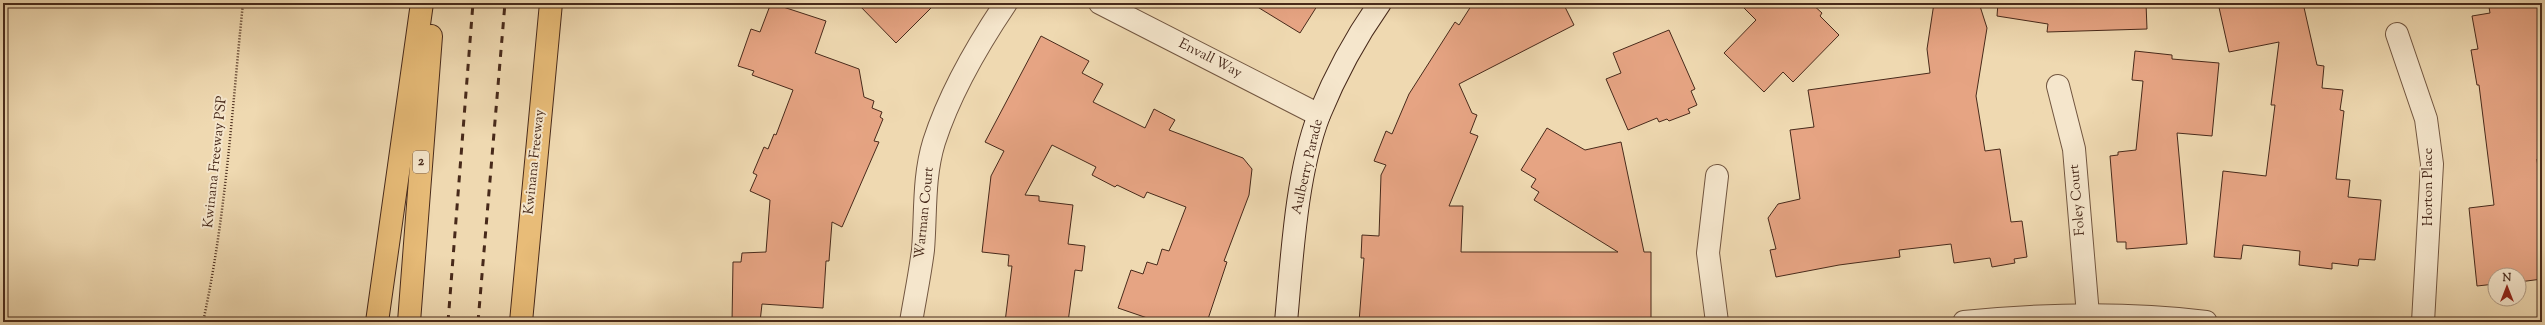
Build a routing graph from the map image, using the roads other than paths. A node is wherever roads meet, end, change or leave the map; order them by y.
1 (422, 3) edge
2 (433, 3) edge
3 (551, 3) edge
4 (1006, 3) edge
5 (1100, 3) edge
6 (1380, 3) edge
7 (2397, 34) dead end
8 (2058, 86) dead end
9 (1319, 115) junction
10 (1717, 176) dead end
11 (529, 224) junction
12 (2088, 315) junction
13 (377, 322) edge
14 (409, 322) edge
15 (521, 322) edge
16 (532, 322) edge
17 (911, 322) edge
18 (1286, 322) edge
19 (1717, 322) edge
20 (1964, 322) edge
21 (2206, 322) edge
22 (2423, 322) edge

1 - 13 highway
2 - 14 highway, 2
3 - 11 highway, Kwinana Freeway
4 - 17 street, Warman Court
5 - 9 street, Envall Way
6 - 9 street, Aulberry Parade
7 - 22 street, Horton Place
8 - 12 street, Foley Court
9 - 18 street, Aulberry Parade
10 - 19 street
11 - 15 highway, Kwinana Freeway
11 - 16 highway
12 - 20 street
12 - 21 street

